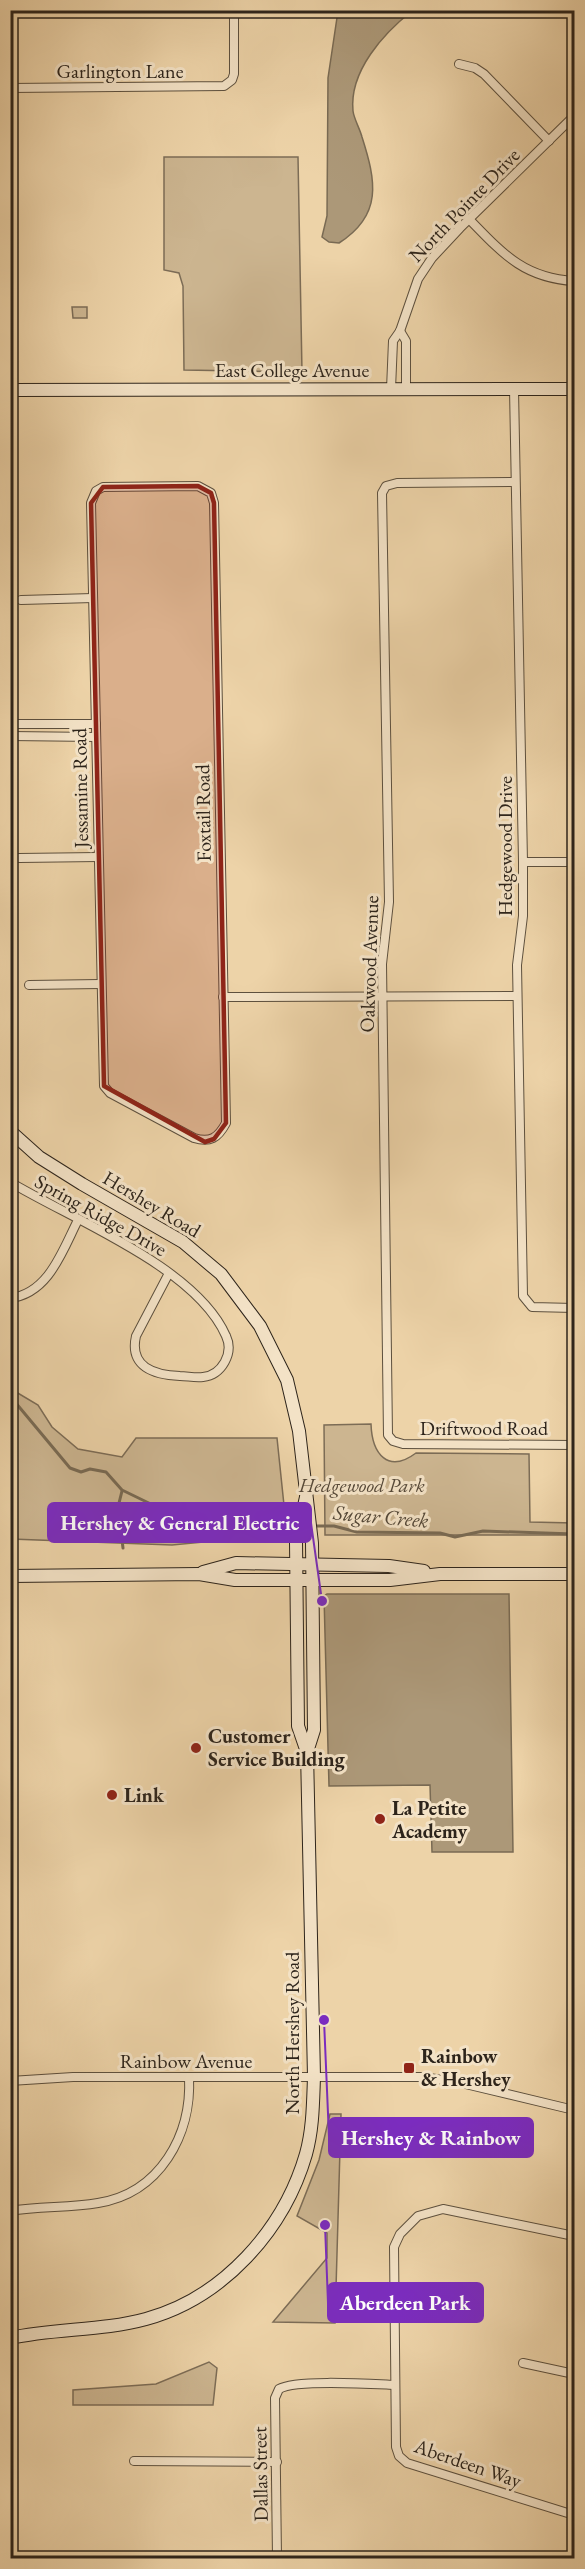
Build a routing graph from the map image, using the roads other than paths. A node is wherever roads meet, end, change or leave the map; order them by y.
1 (234, 10) edge
2 (459, 64) dead end
3 (10, 88) edge
4 (574, 116) edge
5 (549, 141) junction
6 (469, 219) junction
7 (574, 281) edge
8 (400, 330) junction
9 (391, 389) junction
10 (406, 389) junction
11 (514, 389) junction
12 (574, 389) edge
13 (10, 390) edge
14 (515, 482) junction
15 (210, 493) joint
16 (93, 598) junction
17 (21, 600) dead end
18 (10, 724) edge
19 (96, 724) junction
20 (10, 736) edge
21 (96, 737) junction
22 (98, 857) junction
23 (19, 858) dead end
24 (523, 862) junction
25 (574, 862) edge
26 (100, 984) junction
27 (29, 985) dead end
28 (382, 996) junction
29 (517, 996) junction
30 (223, 997) junction
31 (10, 1131) edge
32 (221, 1133) joint
33 (10, 1182) edge
34 (78, 1220) junction
35 (169, 1272) junction
36 (10, 1298) edge
37 (574, 1308) edge
38 (393, 1441) joint
39 (574, 1445) edge
40 (306, 1497) junction
41 (296, 1563) junction
42 (313, 1564) junction
43 (199, 1574) junction
44 (440, 1574) junction
45 (574, 1575) edge
46 (10, 1576) edge
47 (297, 1580) junction
48 (313, 1580) junction
49 (307, 1752) junction
50 (189, 2077) junction
51 (314, 2077) junction
52 (10, 2082) edge
53 (574, 2110) edge
54 (10, 2211) edge
55 (574, 2236) edge
56 (10, 2338) edge
57 (523, 2363) dead end
58 (574, 2374) edge
59 (395, 2385) junction
60 (134, 2462) dead end
61 (277, 2462) junction
62 (574, 2515) edge
63 (277, 2559) edge

1 - 3 street, Garlington Lane
2 - 5 street
4 - 5 street, North Pointe Drive
5 - 6 street, North Pointe Drive
6 - 7 street
6 - 8 street, North Pointe Drive
8 - 9 street, North Pointe Drive
8 - 10 street
9 - 10 main road, East College Avenue
9 - 13 main road, East College Avenue
10 - 11 main road, East College Avenue
11 - 12 main road, East College Avenue
11 - 14 street, Hedgewood Drive
14 - 24 street, Hedgewood Drive
14 - 28 street, Oakwood Avenue
15 - 16 street, Jessamine Road
15 - 30 street, Foxtail Road
16 - 17 street
16 - 19 street, Jessamine Road
18 - 19 street
19 - 21 street, Jessamine Road
20 - 21 street
21 - 22 street, Jessamine Road
22 - 23 street
22 - 26 street, Jessamine Road
24 - 25 street
24 - 29 street, Hedgewood Drive
26 - 27 street
26 - 32 street, Jessamine Road
28 - 29 street
28 - 30 street
28 - 38 street, Oakwood Avenue
29 - 37 street, Hedgewood Drive
30 - 32 street, Foxtail Road
31 - 40 main road, Hershey Road
33 - 34 street, Spring Ridge Drive
34 - 35 street, Spring Ridge Drive
34 - 36 street
35 - 35 street, Spring Ridge Drive
38 - 39 street, Driftwood Road
40 - 41 main road, Hershey Road
40 - 42 main road, Hershey Road
41 - 42 main road
41 - 43 main road
41 - 47 main road, North Hershey Road
42 - 44 main road
42 - 48 main road, Hershey Road
43 - 46 main road
43 - 47 main road
44 - 45 main road
44 - 48 main road
47 - 48 main road
47 - 49 main road, North Hershey Road
48 - 49 main road, North Hershey Road
49 - 51 main road, North Hershey Road
50 - 51 street, Rainbow Avenue
50 - 52 street, Rainbow Avenue
50 - 54 street
51 - 53 street, Rainbow Avenue
51 - 56 main road, North Hershey Road
55 - 59 street, Aberdeen Way
57 - 58 street
59 - 61 street, Dallas Street
59 - 62 street, Aberdeen Way
60 - 61 street
61 - 63 street, Dallas Street

